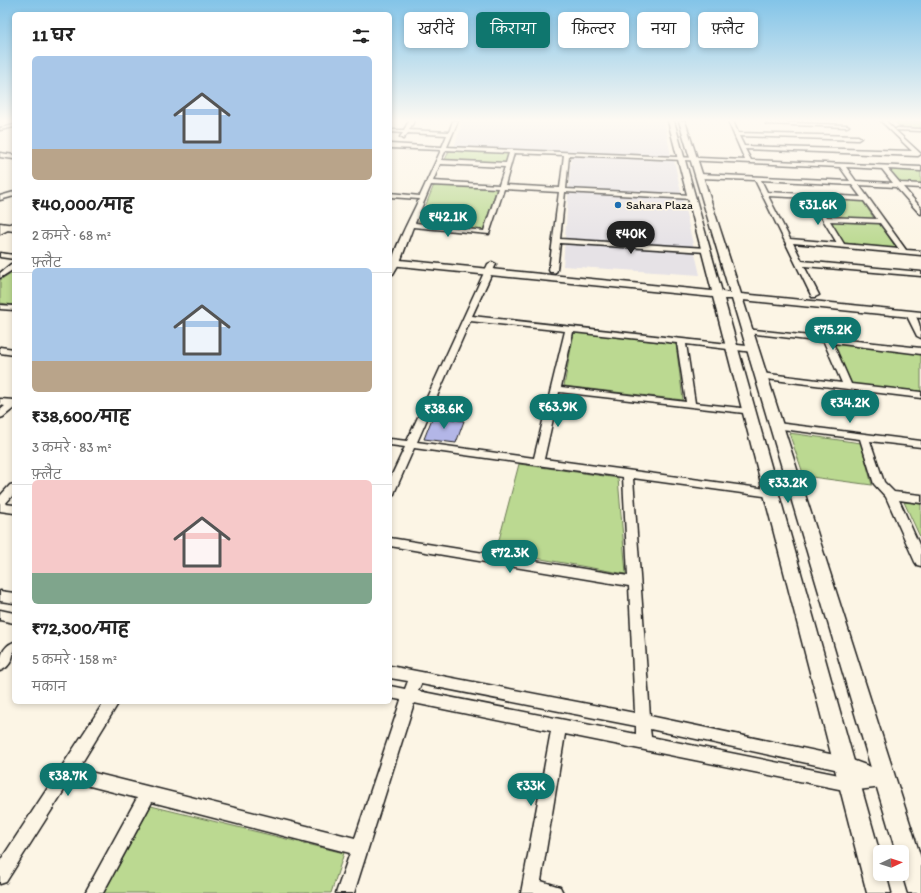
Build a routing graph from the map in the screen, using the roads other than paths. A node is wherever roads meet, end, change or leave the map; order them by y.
1 (439, 162) edge
2 (454, 163) edge
3 (567, 163) edge
4 (688, 163) edge
5 (690, 163) edge
6 (828, 163) edge
7 (507, 165) joint
8 (841, 165) junction
9 (883, 167) junction
10 (921, 169) edge
11 (699, 176) junction
12 (758, 179) junction
13 (430, 183) junction
14 (854, 183) junction
15 (898, 185) junction
16 (921, 186) edge
17 (502, 187) junction
18 (563, 190) junction
19 (765, 194) junction
20 (12, 195) edge
21 (392, 196) edge
22 (692, 197) junction
23 (812, 197) junction
24 (0, 198) edge
25 (423, 198) junction
26 (866, 199) junction
27 (921, 212) edge
28 (0, 219) edge
29 (825, 219) junction
30 (882, 221) junction
31 (411, 225) junction
32 (8, 226) edge
33 (557, 241) junction
34 (788, 241) junction
35 (841, 246) junction
36 (706, 250) junction
37 (904, 251) junction
38 (921, 253) edge
39 (0, 255) edge
40 (12, 257) edge
41 (394, 258) edge
42 (799, 263) junction
43 (12, 267) edge
44 (490, 267) junction
45 (553, 270) junction
46 (921, 274) edge
47 (0, 276) edge
48 (717, 290) junction
49 (736, 292) junction
50 (815, 296) junction
51 (921, 306) edge
52 (0, 307) edge
53 (12, 308) edge
54 (910, 314) junction
55 (921, 315) edge
56 (467, 318) junction
57 (570, 329) junction
58 (748, 331) junction
59 (921, 336) edge
60 (827, 340) junction
61 (681, 341) junction
62 (732, 347) junction
63 (753, 349) junction
64 (0, 350) edge
65 (921, 350) edge
66 (12, 352) edge
67 (762, 376) junction
68 (848, 387) junction
69 (556, 389) junction
70 (921, 396) edge
71 (0, 402) edge
72 (12, 403) edge
73 (12, 404) edge
74 (691, 405) junction
75 (750, 412) junction
76 (0, 415) edge
77 (777, 426) junction
78 (864, 437) junction
79 (392, 442) edge
80 (921, 444) edge
81 (411, 445) junction
82 (538, 462) junction
83 (628, 474) junction
84 (392, 487) edge
85 (12, 490) edge
86 (771, 493) junction
87 (891, 494) junction
88 (921, 499) edge
89 (0, 502) edge
90 (0, 507) edge
91 (12, 509) edge
92 (392, 542) edge
93 (921, 562) edge
94 (634, 582) junction
95 (0, 596) edge
96 (12, 598) edge
97 (0, 615) edge
98 (12, 618) edge
99 (12, 650) edge
100 (0, 665) edge
101 (392, 672) edge
102 (416, 677) junction
103 (392, 692) edge
104 (409, 696) junction
105 (111, 704) edge
106 (642, 720) junction
107 (559, 726) junction
108 (644, 743) junction
109 (844, 764) junction
110 (66, 773) junction
111 (884, 779) junction
112 (849, 784) junction
113 (148, 793) junction
114 (360, 847) junction
115 (0, 876) edge
116 (531, 890) edge
117 (94, 893) edge
118 (345, 893) edge
119 (554, 893) edge
120 (879, 893) edge
121 (920, 893) edge

1 - 13 street
2 - 7 street
3 - 18 street
4 - 22 street
5 - 11 street
6 - 8 street
7 - 17 street
8 - 9 street
8 - 14 street
9 - 10 street
9 - 15 street
11 - 12 street
11 - 49 street
12 - 14 street
12 - 19 street
13 - 17 street
13 - 25 street
14 - 15 street
14 - 26 street
15 - 16 street
15 - 27 street
17 - 18 street
17 - 31 street
18 - 22 street
18 - 33 street
19 - 23 street
19 - 34 street
20 - 24 street
21 - 25 street
22 - 36 street
23 - 26 street
23 - 29 street
25 - 31 street
26 - 30 street
28 - 32 street
29 - 30 street
29 - 35 street
30 - 37 street
31 - 41 street
33 - 36 street
33 - 45 street
34 - 35 street
34 - 42 street
35 - 37 street
36 - 48 street
37 - 38 street
39 - 40 street
41 - 44 street
42 - 46 street
42 - 50 street
43 - 47 street
44 - 45 street
44 - 48 street
44 - 56 street
45 - 48 street
48 - 49 street
48 - 62 street
49 - 50 street
49 - 54 street
49 - 58 street
50 - 51 street
52 - 53 street
54 - 55 street
54 - 59 street
56 - 57 street
56 - 81 street
57 - 61 street
57 - 69 street
58 - 60 street
58 - 63 street
60 - 65 street
60 - 68 street
61 - 62 street
61 - 74 street
62 - 63 street
62 - 75 street
63 - 67 street
64 - 66 street
67 - 68 street
67 - 77 street
68 - 70 street
69 - 74 street
69 - 82 street
71 - 72 street
73 - 76 street
74 - 75 street
75 - 86 street
77 - 78 street
77 - 111 street
78 - 80 street
78 - 87 street
79 - 81 street
81 - 82 street
81 - 84 street
82 - 83 street
83 - 86 street
83 - 94 street
85 - 89 street
86 - 109 street
87 - 88 street
87 - 93 street
90 - 91 street
92 - 94 street
94 - 106 street
95 - 96 street
97 - 98 street
99 - 100 street
101 - 102 street
102 - 104 street
102 - 106 street
103 - 104 street
104 - 107 street
104 - 114 street
105 - 110 street
106 - 108 street
106 - 109 street
107 - 108 street
107 - 116 street
108 - 112 street
109 - 111 street
109 - 112 street
110 - 113 street
110 - 115 street
111 - 112 street
111 - 121 street
112 - 120 street
113 - 114 street
113 - 117 street
114 - 118 street
116 - 119 street

